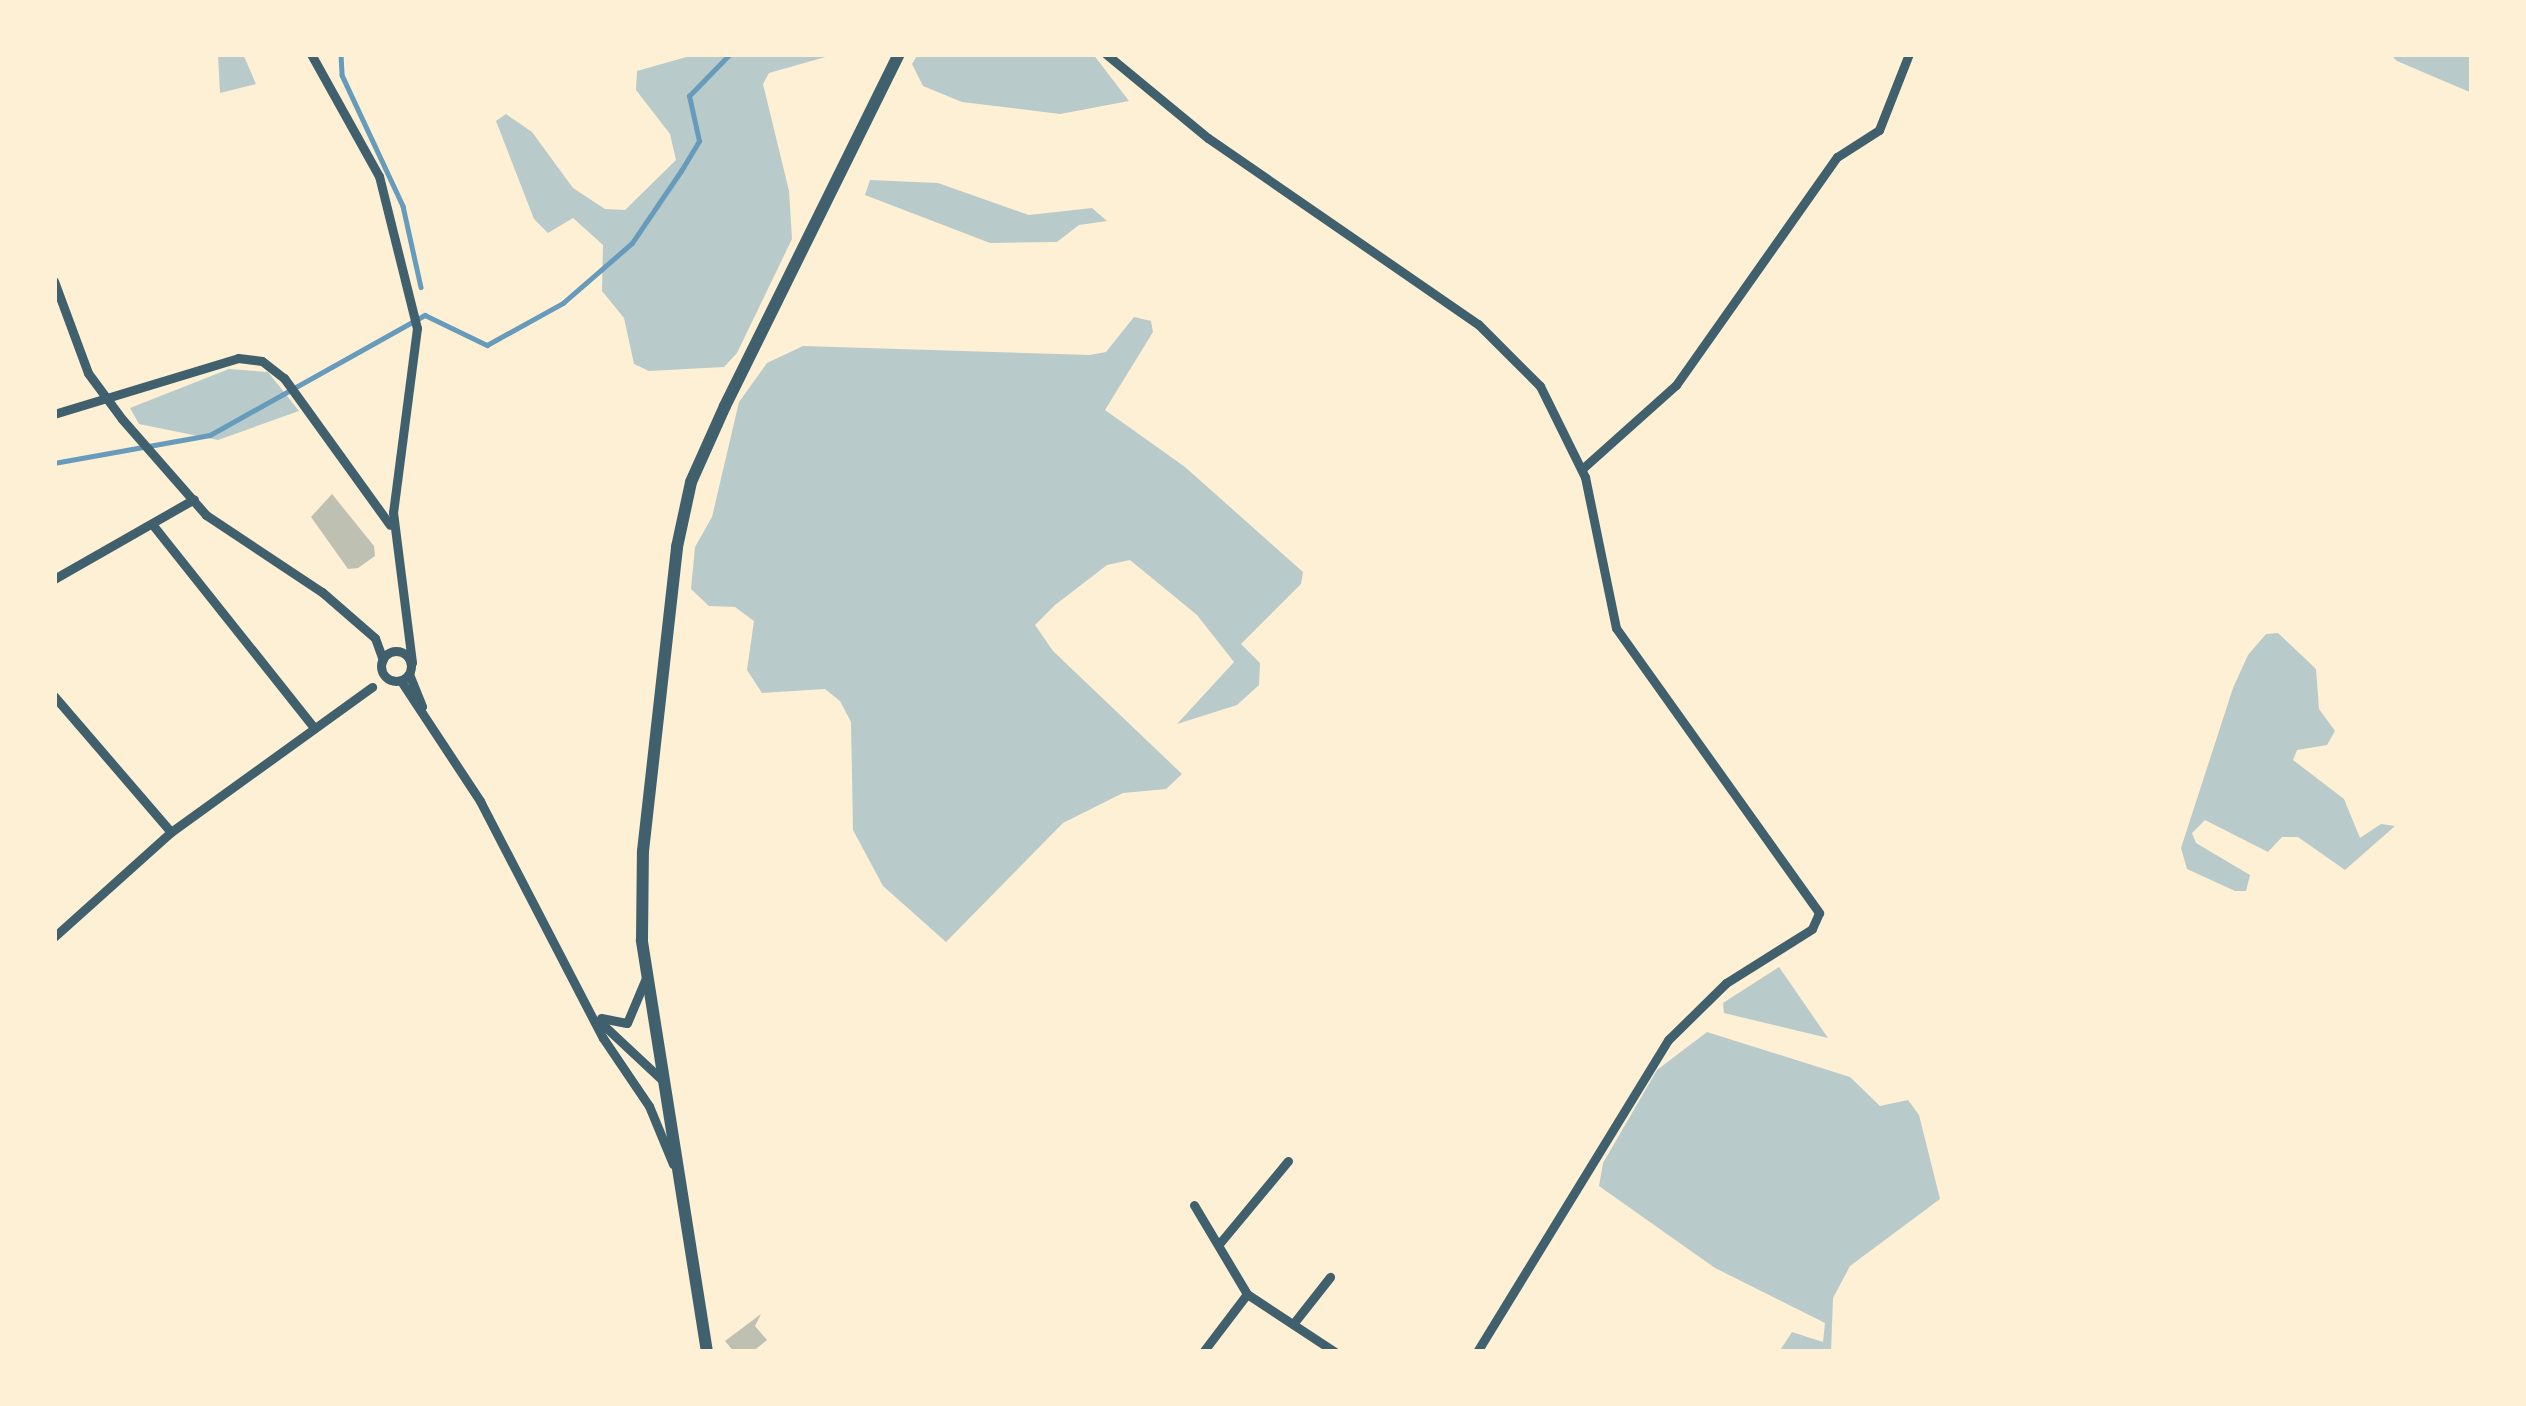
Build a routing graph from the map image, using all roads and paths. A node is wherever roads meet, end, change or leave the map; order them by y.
1 (311, 54) edge
2 (899, 54) edge
3 (1106, 54) edge
4 (1909, 54) edge
5 (54, 281) edge
6 (70, 318) junction
7 (54, 322) edge
8 (109, 400) junction
9 (54, 415) edge
10 (1582, 470) junction
11 (395, 477) junction
12 (370, 494) junction
13 (194, 499) junction
14 (152, 524) junction
15 (393, 531) junction
16 (54, 579) edge
17 (382, 662) junction
18 (405, 675) junction
19 (372, 687) junction
20 (54, 696) edge
21 (314, 728) junction
22 (171, 832) junction
23 (54, 937) edge
24 (648, 973) junction
25 (592, 1012) junction
26 (658, 1037) junction
27 (651, 1063) junction
28 (627, 1070) junction
29 (668, 1095) junction
30 (1288, 1161) dead end
31 (682, 1186) junction
32 (1194, 1204) dead end
33 (1219, 1244) junction
34 (1330, 1277) dead end
35 (1247, 1294) junction
36 (1293, 1324) junction
37 (707, 1352) edge
38 (1203, 1352) edge
39 (1335, 1352) edge
40 (1477, 1352) edge

1 - 11 street
2 - 24 street
3 - 10 street
4 - 10 street
5 - 6 street
6 - 7 street
6 - 8 street
8 - 9 street
8 - 12 street
8 - 13 street
10 - 40 street
11 - 12 street
11 - 15 street
12 - 15 street
13 - 14 street
13 - 17 street
14 - 16 street
14 - 21 street
15 - 18 street
17 - 18 street
17 - 18 street
17 - 19 street
18 - 19 street
18 - 25 street
19 - 21 street
20 - 22 street
21 - 22 street
22 - 23 street
24 - 25 street
24 - 26 street
25 - 27 street
25 - 28 street
26 - 27 street
26 - 29 street
27 - 28 street
27 - 29 street
28 - 31 street
29 - 31 street
30 - 33 street
31 - 37 street
32 - 33 street
33 - 35 street
34 - 36 street
35 - 36 street
35 - 38 street
36 - 39 street

